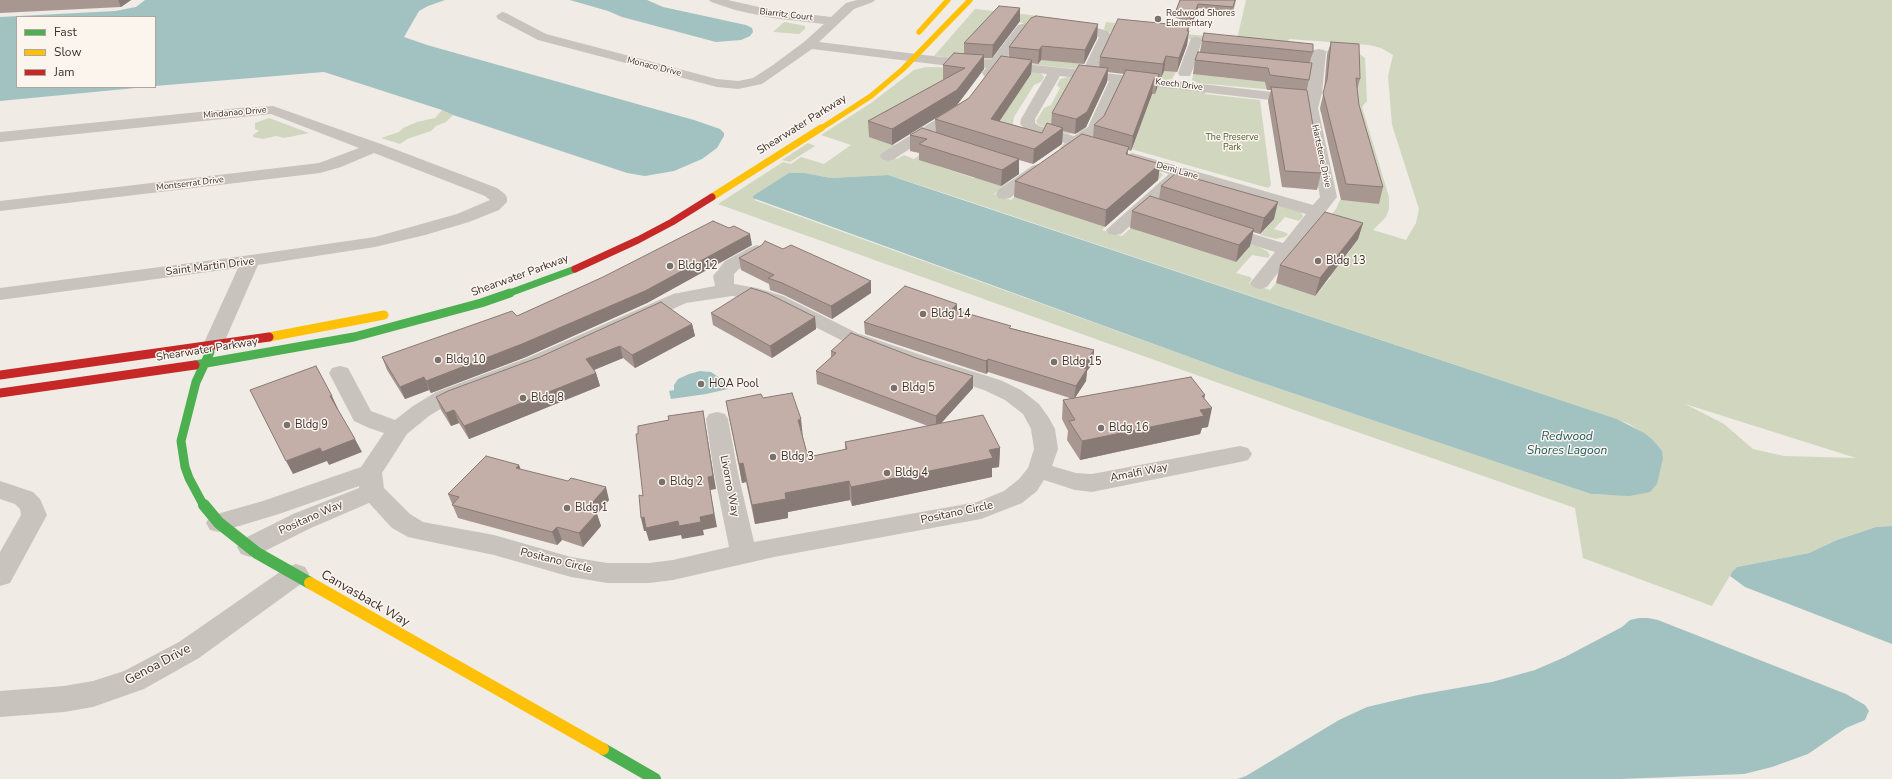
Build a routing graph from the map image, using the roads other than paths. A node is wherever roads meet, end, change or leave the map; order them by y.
1 (715, 0) edge
2 (868, 0) edge
3 (948, 0) edge
4 (970, 0) edge
5 (502, 16) dead end
6 (834, 20) junction
7 (1196, 41) dead end
8 (806, 48) junction
9 (1319, 53) dead end
10 (898, 54) junction
11 (1190, 59) junction
12 (912, 60) junction
13 (996, 64) junction
14 (1234, 64) edge
15 (1056, 71) junction
16 (1088, 75) junction
17 (1118, 78) junction
18 (981, 84) edge
19 (1180, 85) junction
20 (970, 100) edge
21 (1313, 101) junction
22 (920, 136) junction
23 (0, 137) edge
24 (1076, 142) junction
25 (940, 143) edge
26 (375, 147) junction
27 (888, 156) dead end
28 (1181, 172) junction
29 (1004, 194) dead end
30 (499, 200) joint
31 (1144, 204) junction
32 (0, 206) edge
33 (1166, 212) edge
34 (1318, 212) junction
35 (1211, 226) edge
36 (1115, 230) dead end
37 (1286, 250) junction
38 (757, 251) edge
39 (251, 262) junction
40 (1260, 283) dead end
41 (725, 290) junction
42 (0, 294) edge
43 (393, 312) dead end
44 (209, 354) junction
45 (340, 374) dead end
46 (0, 375) edge
47 (0, 393) edge
48 (717, 419) dead end
49 (400, 429) junction
50 (1240, 454) dead end
51 (1039, 470) junction
52 (372, 482) junction
53 (0, 490) edge
54 (219, 523) junction
55 (250, 547) junction
56 (744, 554) junction
57 (296, 574) junction
58 (0, 576) edge
59 (0, 704) edge
60 (655, 779) edge

1 - 6 street, Biarritz Court
2 - 6 street, Monaco Drive
3 - 10 main road
4 - 12 main road, Shearwater Parkway
5 - 8 street, Monaco Drive
6 - 8 street, Monaco Drive
7 - 11 street
8 - 10 street
9 - 21 street, Hartstene Drive
10 - 12 street, Keech Drive
11 - 14 street
11 - 19 street
12 - 13 street, Keech Drive
12 - 44 main road, Shearwater Parkway
13 - 15 street, Keech Drive
13 - 16 street
13 - 18 street
15 - 16 street, Keech Drive
15 - 24 street, Demi Lane
16 - 17 street, Keech Drive
17 - 19 street, Keech Drive
17 - 24 street
19 - 21 street, Keech Drive
20 - 22 street
21 - 34 street, Hartstene Drive
22 - 25 street
22 - 27 street
23 - 26 street, Mindanao Drive
24 - 28 street, Demi Lane
24 - 29 street
26 - 30 street, Mindanao Drive
26 - 32 street, Montserrat Drive
28 - 31 street
28 - 34 street, Demi Lane
30 - 39 street, Saint Martin Drive
31 - 33 street
31 - 36 street
34 - 37 street, Hartstene Drive
35 - 37 street
37 - 40 street, Hartstene Drive
38 - 41 street
39 - 42 street, Saint Martin Drive
39 - 44 street
41 - 49 street, Positano Circle
41 - 51 street, Positano Circle
43 - 44 main road, Shearwater Parkway
44 - 46 main road, Shearwater Parkway
44 - 47 main road, Shearwater Parkway
44 - 54 main road, Canvasback Way
45 - 49 street
48 - 56 street, Livorno Way
49 - 52 street, Positano Circle
50 - 51 street, Amalfi Way
51 - 56 street, Positano Circle
52 - 54 street
52 - 55 street, Positano Way
52 - 56 street, Positano Circle
53 - 58 street
54 - 55 main road, Canvasback Way
55 - 57 main road, Canvasback Way
57 - 59 street, Genoa Drive
57 - 60 main road, Canvasback Way

